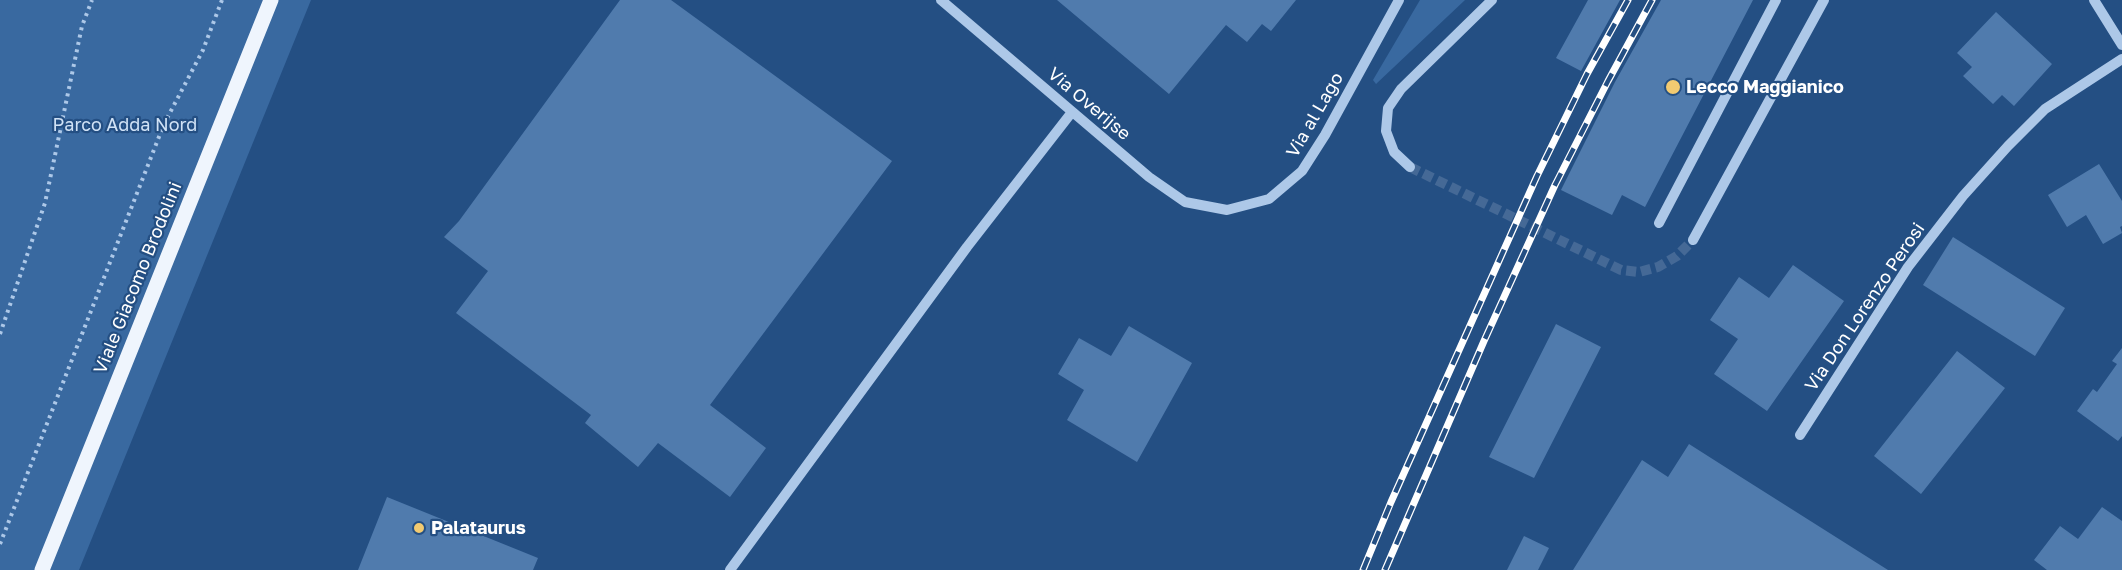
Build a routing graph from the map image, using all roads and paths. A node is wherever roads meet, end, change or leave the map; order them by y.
1 (92, 0) edge
2 (222, 0) edge
3 (271, 0) edge
4 (941, 0) edge
5 (1399, 0) edge
6 (1492, 0) edge
7 (1776, 0) edge
8 (1824, 0) edge
9 (2094, 0) edge
10 (2122, 45) edge
11 (2122, 59) edge
12 (1072, 112) junction
13 (1410, 167) tunnel mouth
14 (1227, 210) joint
15 (1659, 223) dead end
16 (1693, 240) tunnel mouth
17 (0, 334) edge
18 (1800, 435) dead end
19 (0, 544) edge
20 (42, 570) edge
21 (730, 570) edge

1 - 17 path
2 - 19 path
3 - 20 main road, Viale Giacomo Brodolini
4 - 12 street, Via Overijse
5 - 14 street, Via al Lago
6 - 13 street
7 - 15 street
8 - 16 street
9 - 10 street
11 - 18 street, Via Don Lorenzo Perosi
12 - 14 street, Via Overijse
12 - 21 street

